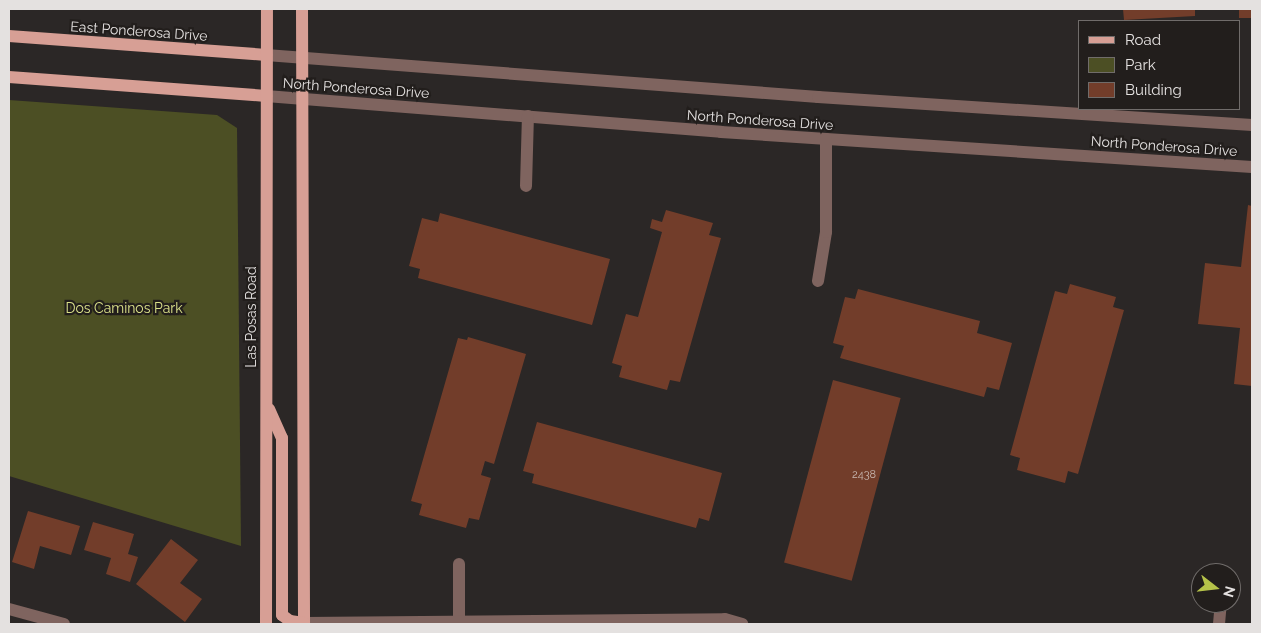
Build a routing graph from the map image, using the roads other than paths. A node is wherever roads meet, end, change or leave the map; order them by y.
1 (267, 9) edge
2 (302, 9) edge
3 (9, 36) edge
4 (266, 55) junction
5 (302, 57) junction
6 (9, 77) edge
7 (266, 96) junction
8 (302, 98) junction
9 (528, 116) junction
10 (1252, 125) edge
11 (826, 139) junction
12 (1252, 166) edge
13 (526, 186) dead end
14 (818, 281) dead end
15 (266, 403) junction
16 (459, 564) dead end
17 (9, 609) edge
18 (459, 621) junction
19 (607, 622) edge
20 (64, 624) edge
21 (266, 624) edge
22 (304, 624) edge
23 (742, 624) edge

1 - 4 main road, Las Posas Road
2 - 5 main road
3 - 4 main road, East Ponderosa Drive
4 - 5 street, North Ponderosa Drive
4 - 7 main road, Las Posas Road
5 - 8 main road
5 - 10 street, North Ponderosa Drive
6 - 7 main road
7 - 8 street, North Ponderosa Drive
7 - 15 main road, Las Posas Road
8 - 9 street, North Ponderosa Drive
8 - 22 main road
9 - 11 street, North Ponderosa Drive
9 - 13 street
11 - 12 street, North Ponderosa Drive
11 - 14 street
15 - 21 main road, Las Posas Road
15 - 22 main road
16 - 18 street
17 - 20 street
18 - 19 street
18 - 22 street
19 - 23 street

